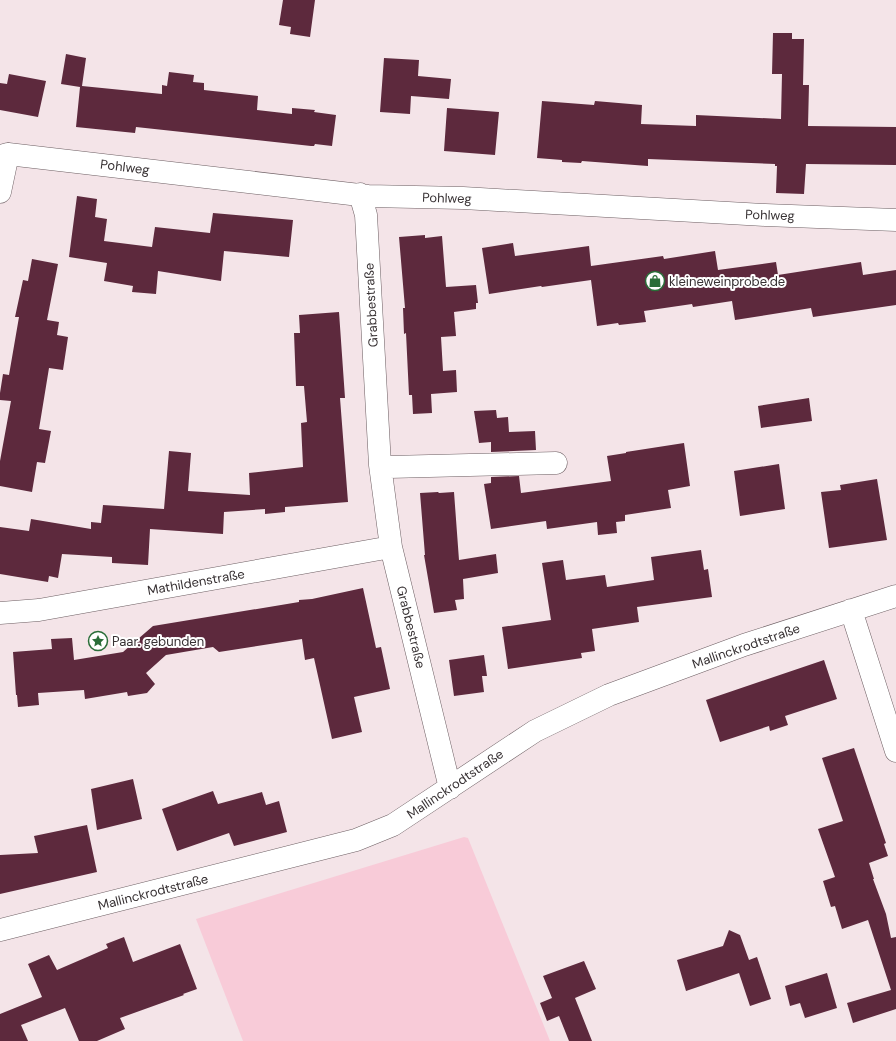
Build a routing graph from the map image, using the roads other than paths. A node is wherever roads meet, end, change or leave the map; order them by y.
1 (4, 155) edge
2 (0, 192) edge
3 (360, 194) junction
4 (896, 220) edge
5 (556, 463) dead end
6 (380, 465) junction
7 (392, 547) junction
8 (896, 596) edge
9 (851, 610) junction
10 (0, 613) edge
11 (896, 752) edge
12 (450, 788) junction
13 (0, 930) edge

1 - 2 street
1 - 3 street, Pohlweg
3 - 4 street, Pohlweg
3 - 6 street, Grabbestraße
5 - 6 street
6 - 7 street, Grabbestraße
7 - 10 street, Mathildenstraße
7 - 12 street, Grabbestraße
8 - 9 street, Mallinckrodtstraße
9 - 11 street
9 - 12 street, Mallinckrodtstraße
12 - 13 street, Mallinckrodtstraße

